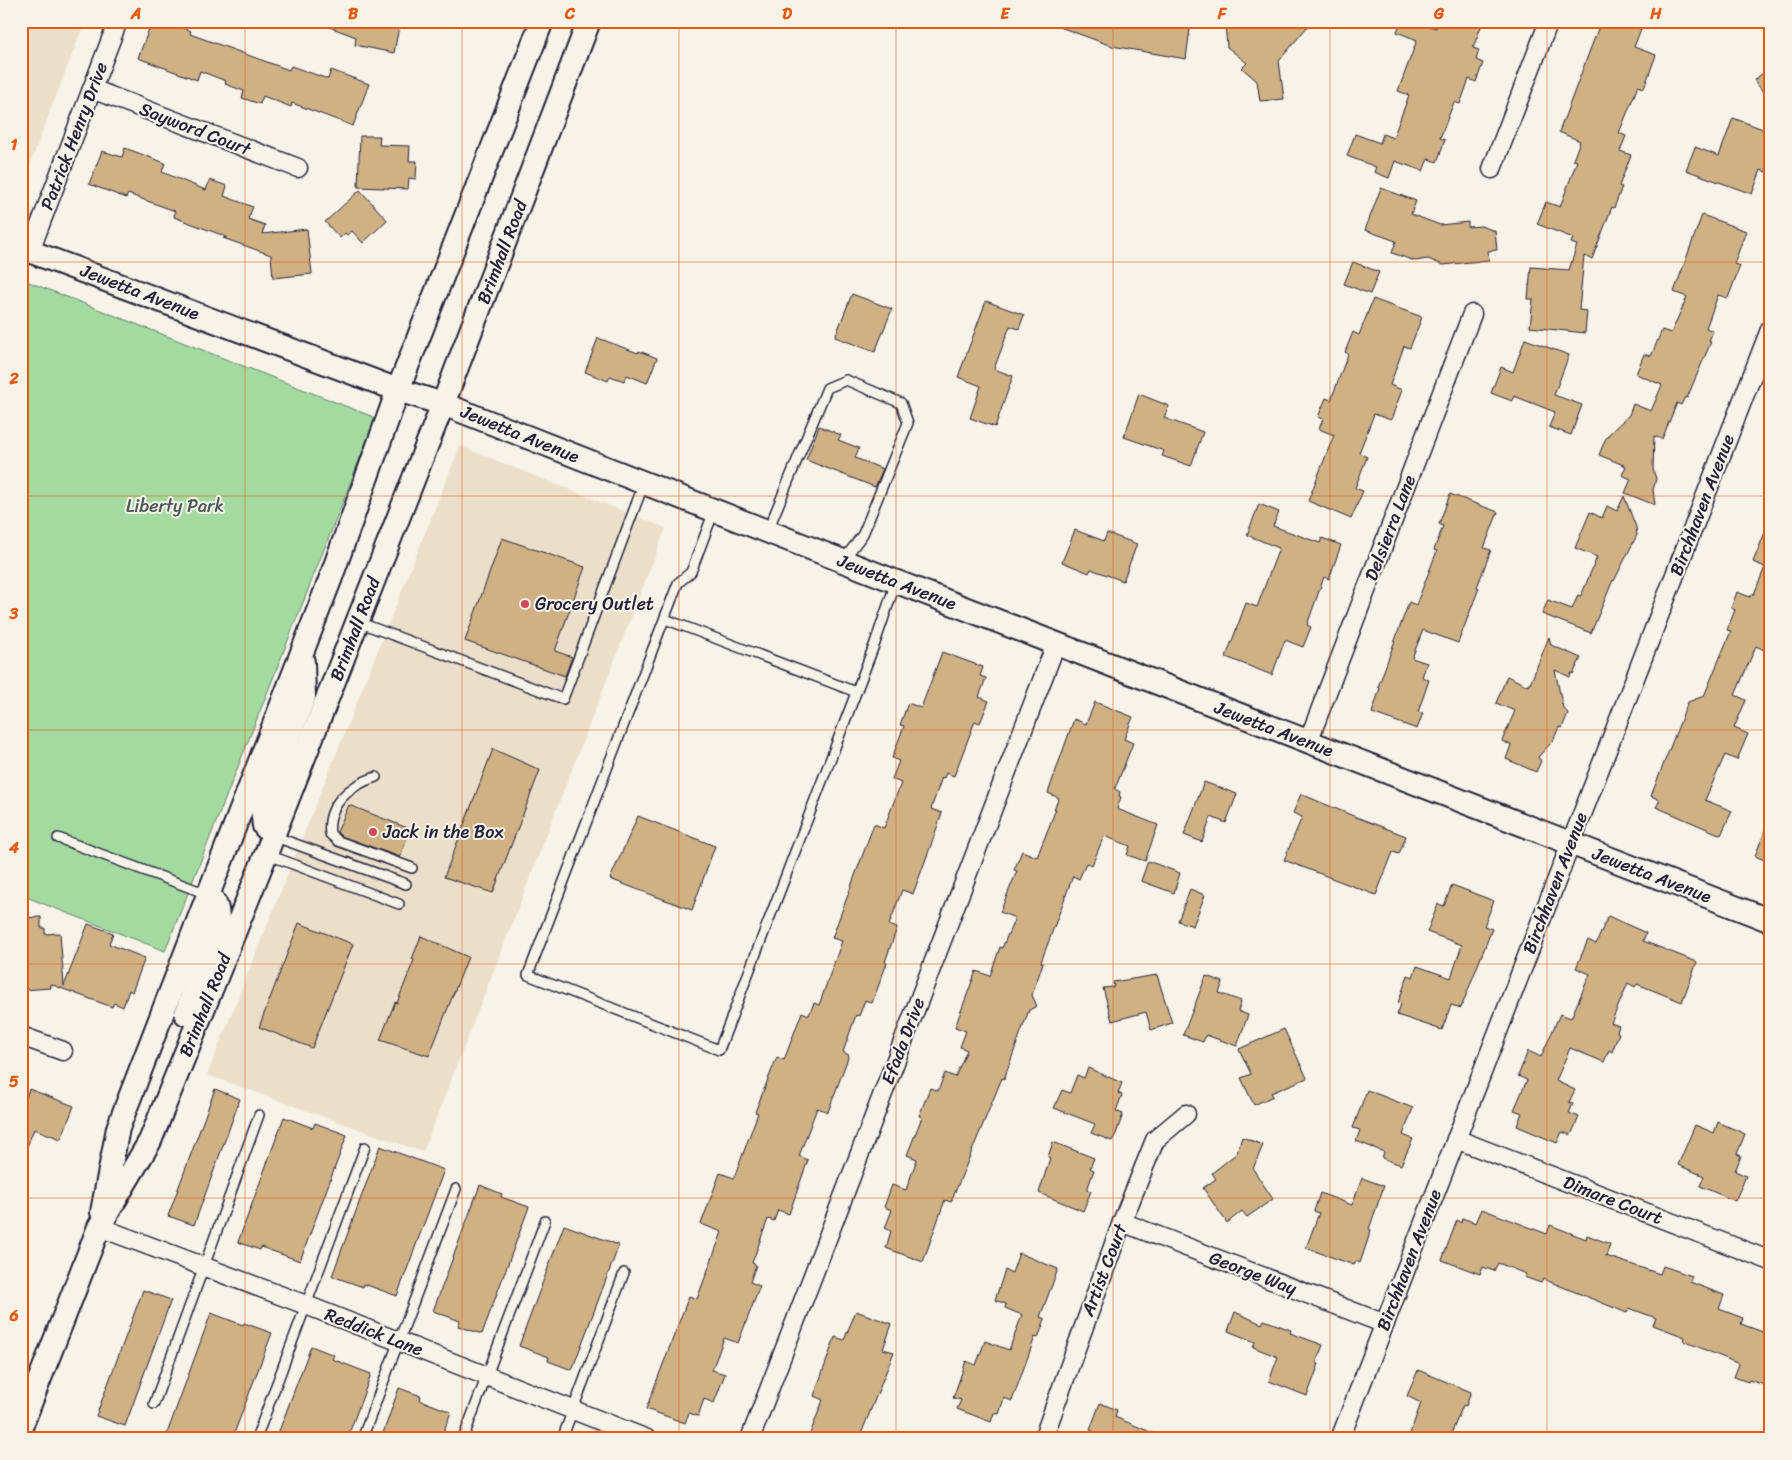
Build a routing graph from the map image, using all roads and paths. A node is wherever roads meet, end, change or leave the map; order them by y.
1 (118, 21) edge
2 (542, 21) edge
3 (589, 21) edge
4 (1549, 21) edge
5 (92, 89) junction
6 (298, 168) dead end
7 (1492, 168) dead end
8 (26, 249) edge
9 (1472, 314) dead end
10 (1771, 327) edge
11 (398, 390) junction
12 (444, 404) junction
13 (644, 483) junction
14 (714, 511) junction
15 (767, 532) junction
16 (843, 562) junction
17 (896, 582) junction
18 (665, 619) junction
19 (357, 622) junction
20 (1056, 644) junction
21 (302, 653) junction
22 (856, 692) junction
23 (1308, 742) junction
24 (376, 777) dead end
25 (58, 838) dead end
26 (1571, 843) junction
27 (270, 845) junction
28 (412, 868) dead end
29 (406, 884) dead end
30 (208, 895) junction
31 (398, 904) dead end
32 (1771, 921) edge
33 (21, 1036) edge
34 (62, 1051) dead end
35 (182, 1062) junction
36 (1186, 1114) dead end
37 (259, 1115) dead end
38 (1456, 1139) junction
39 (365, 1147) dead end
40 (456, 1189) dead end
41 (545, 1221) dead end
42 (1122, 1222) junction
43 (99, 1227) junction
44 (1771, 1261) edge
45 (204, 1267) junction
46 (624, 1273) dead end
47 (306, 1305) junction
48 (1385, 1324) junction
49 (399, 1342) junction
50 (487, 1376) junction
51 (154, 1404) dead end
52 (573, 1410) junction
53 (21, 1428) edge
54 (256, 1439) edge
55 (362, 1439) edge
56 (463, 1439) edge
57 (562, 1439) edge
58 (647, 1439) edge
59 (750, 1439) edge
60 (1042, 1439) edge
61 (1340, 1439) edge

1 - 5 street, Patrick Henry Drive
2 - 11 street, Brimhall Road
3 - 12 street, Brimhall Road
4 - 7 street
5 - 6 street, Sayword Court
5 - 8 street, Patrick Henry Drive
8 - 11 street, Jewetta Avenue
9 - 23 street, Delsierra Lane
10 - 26 street, Birchhaven Avenue
11 - 12 street, Jewetta Avenue
11 - 21 street, Brimhall Road
12 - 13 street, Jewetta Avenue
12 - 19 street, Brimhall Road
13 - 14 street, Jewetta Avenue
13 - 19 lane
14 - 15 street, Jewetta Avenue
14 - 18 lane
15 - 16 street, Jewetta Avenue
15 - 16 lane
16 - 17 street, Jewetta Avenue
17 - 20 street, Jewetta Avenue
17 - 22 lane
18 - 22 lane
18 - 22 lane
19 - 27 street, Brimhall Road
20 - 23 street, Jewetta Avenue
20 - 59 street, Efada Drive
21 - 27 street
21 - 30 street, Brimhall Road
23 - 26 street, Jewetta Avenue
24 - 28 lane
25 - 30 lane
26 - 32 street, Jewetta Avenue
26 - 38 street, Birchhaven Avenue
27 - 29 lane
27 - 31 lane
27 - 35 street, Brimhall Road
30 - 35 street
30 - 43 street, Brimhall Road
33 - 34 street
35 - 43 street, Brimhall Road
36 - 42 street, Artist Court
37 - 45 lane
38 - 44 street, Dimare Court
38 - 48 street, Birchhaven Avenue
39 - 47 lane
40 - 49 lane
41 - 50 lane
42 - 48 street, George Way
42 - 60 street, Artist Court
43 - 45 street, Reddick Lane
43 - 53 street, Brimhall Road
45 - 47 street, Reddick Lane
45 - 51 lane
46 - 52 lane
47 - 49 street, Reddick Lane
47 - 54 lane
48 - 61 street, Birchhaven Avenue
49 - 50 street, Reddick Lane
49 - 55 lane
50 - 52 street, Reddick Lane
50 - 56 lane
52 - 57 lane
52 - 58 street, Reddick Lane

